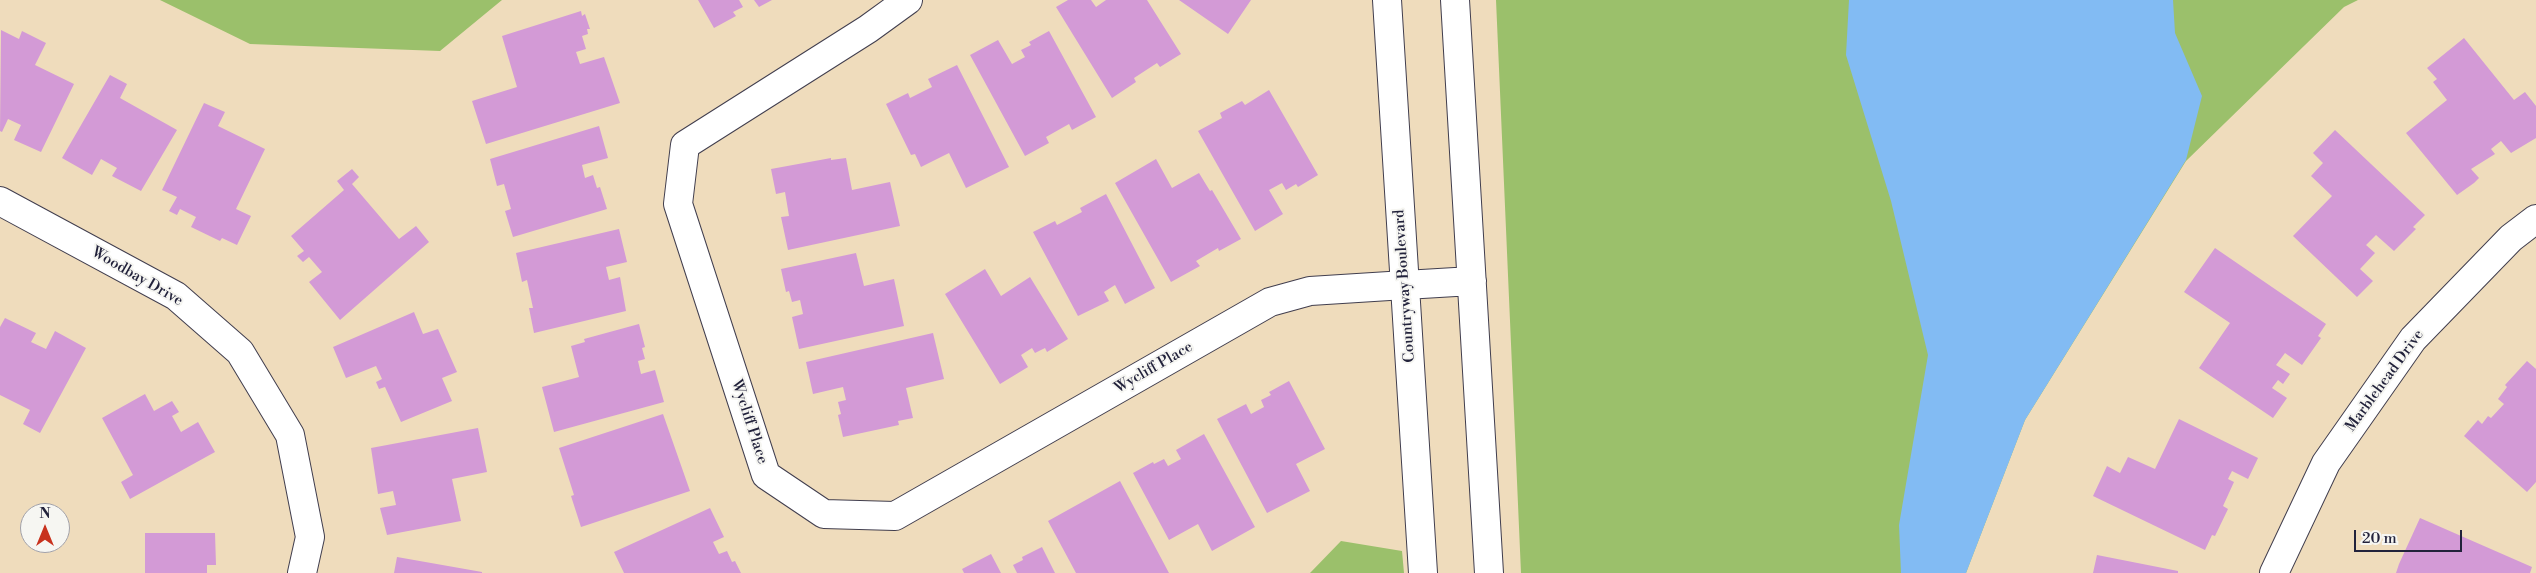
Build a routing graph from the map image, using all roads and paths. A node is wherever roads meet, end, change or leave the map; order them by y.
1 (908, 0) edge
2 (1387, 0) edge
3 (1455, 0) edge
4 (0, 201) edge
5 (2536, 219) edge
6 (1472, 281) junction
7 (1405, 285) junction
8 (302, 573) edge
9 (1423, 573) edge
10 (1489, 573) edge
11 (2274, 573) edge

1 - 7 street, Wycliff Place
2 - 7 street, Countryway Boulevard
3 - 6 street
4 - 8 street, Woodbay Drive
5 - 11 street, Marblehead Drive
6 - 7 street
6 - 10 street
7 - 9 street, Countryway Boulevard

